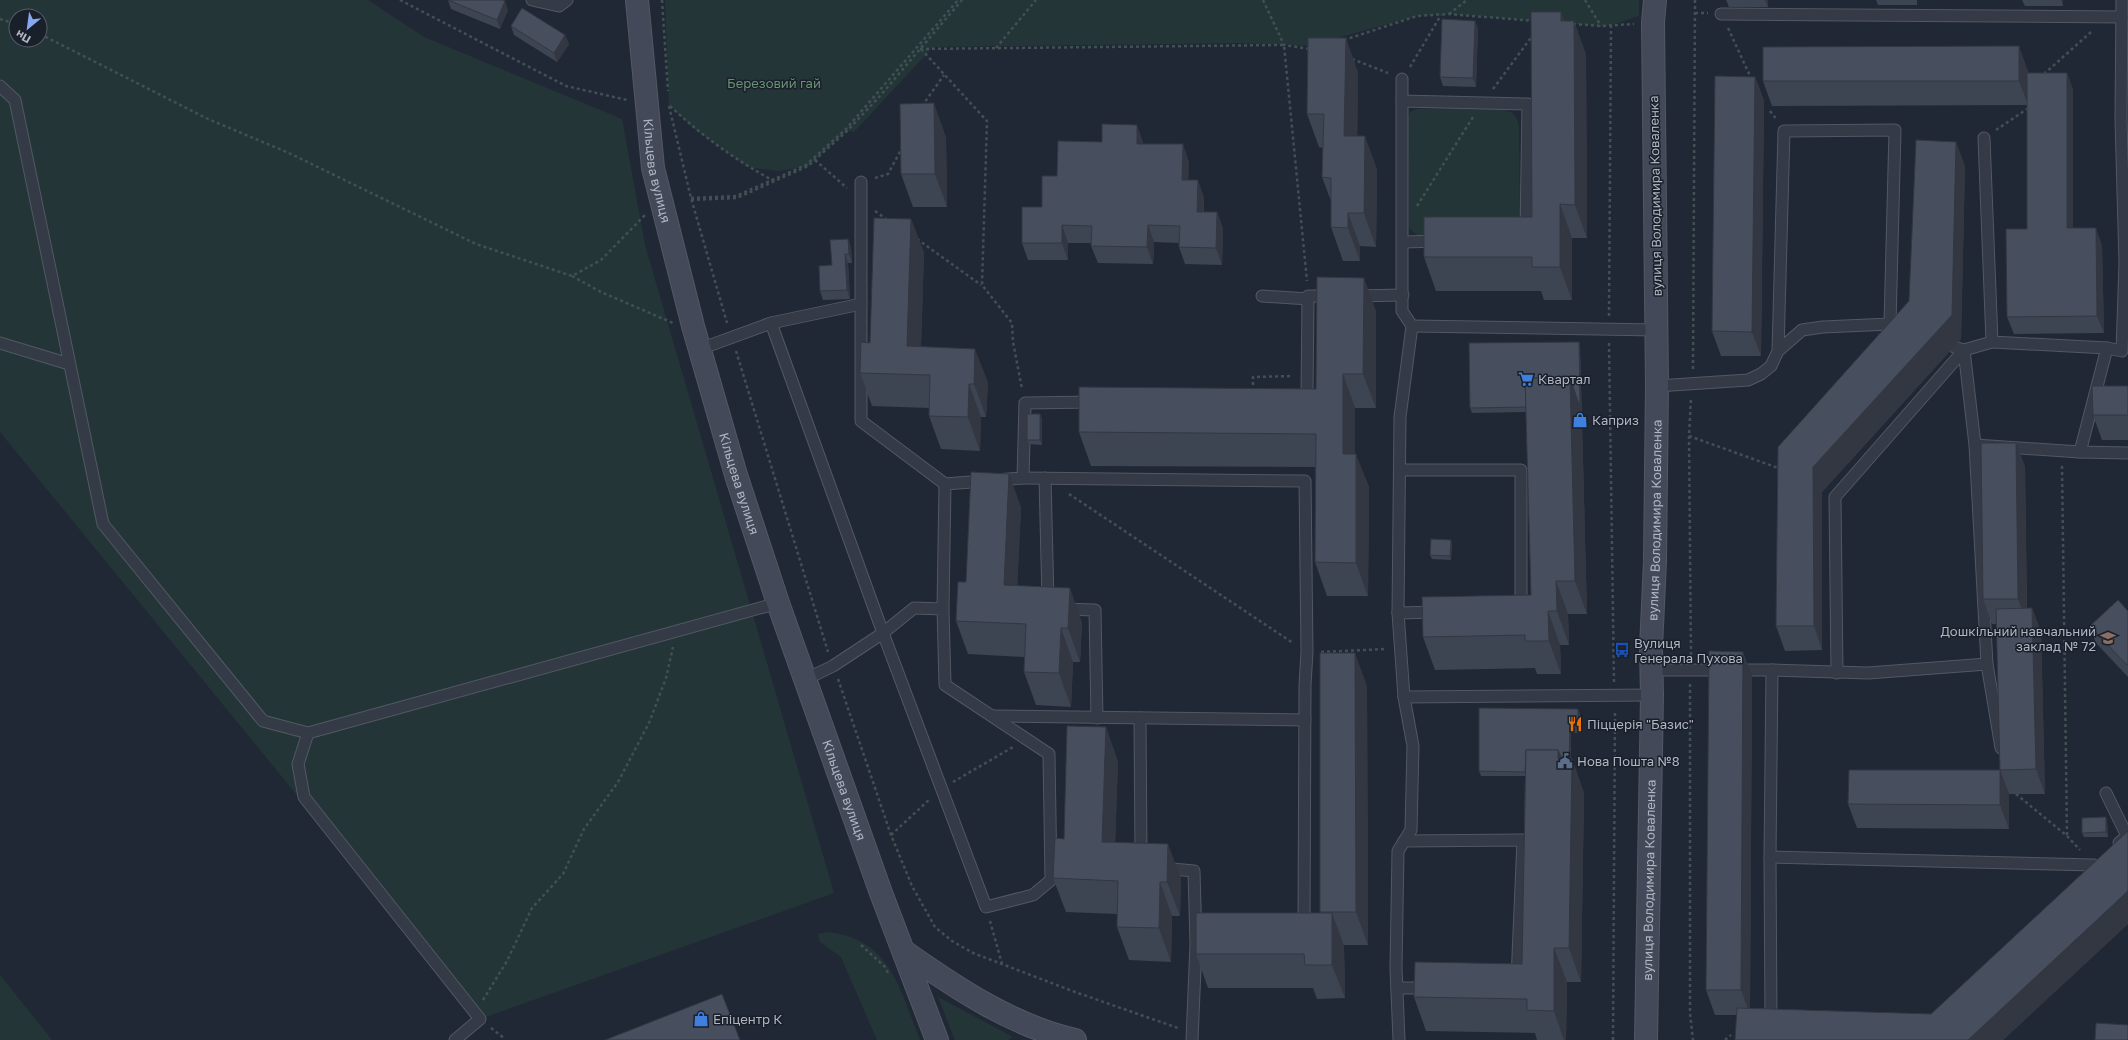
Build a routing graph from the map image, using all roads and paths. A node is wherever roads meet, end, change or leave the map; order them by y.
1 (400, 0) edge
2 (532, 0) edge
3 (567, 0) edge
4 (637, 0) edge
5 (662, 0) edge
6 (958, 0) edge
7 (962, 0) edge
8 (1036, 0) edge
9 (1264, 0) edge
10 (1467, 0) edge
11 (1585, 0) edge
12 (1655, 0) edge
13 (1695, 0) edge
14 (2122, 0) edge
15 (1449, 14) junction
16 (1721, 14) joint
17 (1441, 15) junction
18 (2122, 17) junction
19 (2108, 18) junction
20 (1535, 21) edge
21 (1572, 24) edge
22 (1641, 24) dead end
23 (1611, 25) junction
24 (1601, 26) junction
25 (1534, 34) edge
26 (48, 38) edge
27 (1338, 42) edge
28 (1284, 45) junction
29 (996, 48) junction
30 (1312, 48) edge
31 (920, 49) junction
32 (1345, 56) edge
33 (944, 75) junction
34 (2040, 78) edge
35 (1402, 79) junction
36 (1754, 84) edge
37 (0, 86) edge
38 (668, 97) dead end
39 (2030, 100) edge
40 (1402, 101) junction
41 (1483, 103) junction
42 (646, 104) junction
43 (920, 109) edge
44 (2124, 120) edge
45 (1984, 138) joint
46 (904, 143) edge
47 (815, 160) junction
48 (774, 181) junction
49 (860, 182) joint
50 (691, 199) junction
51 (860, 200) junction
52 (662, 209) junction
53 (892, 223) edge
54 (1403, 228) junction
55 (912, 236) edge
56 (1518, 240) edge
57 (1449, 241) edge
58 (1404, 242) junction
59 (2126, 263) edge
60 (572, 276) junction
61 (982, 285) junction
62 (1403, 295) junction
63 (1262, 296) dead end
64 (1308, 298) junction
65 (860, 304) junction
66 (771, 323) junction
67 (693, 326) junction
68 (1412, 326) junction
69 (1608, 329) junction
70 (1656, 330) junction
71 (732, 338) junction
72 (1992, 342) junction
73 (0, 343) edge
74 (2107, 348) junction
75 (700, 349) junction
76 (1959, 349) junction
77 (1778, 351) junction
78 (2125, 351) edge
79 (69, 364) junction
80 (1275, 377) dead end
81 (1692, 383) junction
82 (1657, 386) junction
83 (1307, 395) edge
84 (1252, 399) edge
85 (1103, 402) edge
86 (1025, 403) junction
87 (1689, 436) junction
88 (1975, 445) junction
89 (2061, 451) junction
90 (2080, 452) junction
91 (2128, 454) edge
92 (1400, 470) junction
93 (1787, 472) edge
94 (1023, 478) junction
95 (1045, 478) junction
96 (945, 484) junction
97 (778, 603) junction
98 (943, 609) junction
99 (1514, 610) edge
100 (1452, 612) edge
101 (1398, 613) junction
102 (677, 630) junction
103 (883, 633) junction
104 (822, 637) dead end
105 (1401, 649) junction
106 (1307, 652) junction
107 (1987, 664) junction
108 (1651, 670) junction
109 (1690, 670) junction
110 (1772, 670) junction
111 (1837, 673) junction
112 (806, 679) junction
113 (1652, 695) junction
114 (1404, 697) junction
115 (993, 716) junction
116 (1097, 718) junction
117 (1140, 718) junction
118 (1305, 720) junction
119 (308, 733) junction
120 (2003, 758) edge
121 (2106, 793) dead end
122 (2016, 794) edge
123 (2067, 836) junction
124 (1404, 841) junction
125 (1770, 857) junction
126 (2094, 865) junction
127 (2083, 875) edge
128 (986, 907) junction
129 (1304, 935) edge
130 (861, 945) dead end
131 (905, 952) junction
132 (1002, 964) dead end
133 (891, 981) dead end
134 (1509, 987) edge
135 (1397, 988) junction
136 (1442, 988) edge
137 (475, 1013) junction
138 (1787, 1018) edge
139 (1731, 1035) dead end
140 (455, 1040) edge
141 (937, 1040) edge
142 (1069, 1040) edge
143 (1192, 1040) edge
144 (1399, 1040) edge
145 (1646, 1040) edge
146 (1693, 1040) edge
147 (1725, 1040) edge

1 - 42 path
2 - 3 lane
4 - 42 main road, Кільцева вулиця
5 - 38 path
6 - 48 path
7 - 31 path
8 - 29 path
9 - 28 path
10 - 15 path
11 - 24 path
12 - 70 main road, вулиця Володимира Коваленка
13 - 81 path
14 - 18 lane
15 - 17 path
15 - 20 path
16 - 19 lane
16 - 36 path
17 - 27 path
17 - 35 path
18 - 19 lane
18 - 44 lane
19 - 34 path
21 - 24 path
22 - 23 path
23 - 24 path
23 - 69 path
25 - 41 path
26 - 60 path
28 - 29 path
28 - 30 path
28 - 64 path
29 - 31 path
31 - 33 path
31 - 47 path
32 - 35 path
33 - 43 path
33 - 61 path
35 - 40 lane
37 - 79 lane
39 - 45 path
40 - 41 lane
40 - 54 lane
41 - 54 path
41 - 56 lane
42 - 52 main road, Кільцева вулиця
44 - 59 lane
45 - 72 lane
46 - 49 path
47 - 48 path
47 - 51 path
48 - 50 path
48 - 50 path
49 - 51 lane
50 - 71 path
51 - 53 path
51 - 65 lane
52 - 60 path
52 - 67 main road, Кільцева вулиця
54 - 58 lane
55 - 61 path
57 - 58 lane
58 - 62 lane
59 - 78 lane
60 - 67 path
61 - 86 path
62 - 64 lane
62 - 68 lane
63 - 64 lane
64 - 83 lane
65 - 66 lane
65 - 96 lane
66 - 71 lane
66 - 103 lane
67 - 75 main road, Кільцева вулиця
68 - 69 lane
68 - 92 lane
69 - 70 lane
70 - 82 main road, вулиця Володимира Коваленка
71 - 75 lane
71 - 104 path
72 - 74 lane
72 - 76 lane
73 - 79 lane
74 - 78 lane
74 - 90 lane
75 - 97 main road, Кільцева вулиця
76 - 88 lane
76 - 111 lane
77 - 77 lane
77 - 81 lane
79 - 119 lane
80 - 84 path
81 - 82 lane
81 - 87 path
82 - 108 main road, вулиця Володимира Коваленка
85 - 86 lane
86 - 94 lane
87 - 93 path
87 - 109 path
88 - 89 lane
88 - 107 lane
89 - 90 lane
89 - 123 path
90 - 91 lane
92 - 99 lane
92 - 101 lane
94 - 95 lane
94 - 96 lane
95 - 106 path
95 - 106 lane
95 - 116 lane
96 - 98 lane
97 - 102 lane
97 - 112 main road, Кільцева вулиця
98 - 103 lane
98 - 115 lane
100 - 101 lane
101 - 105 lane
102 - 119 lane
102 - 137 path
103 - 112 lane
103 - 128 lane
105 - 106 path
105 - 114 lane
106 - 118 lane
107 - 111 lane
107 - 120 lane
108 - 109 lane
108 - 113 main road, вулиця Володимира Коваленка
109 - 110 lane
109 - 146 path
110 - 111 lane
110 - 125 lane
112 - 131 main road, Кільцева вулиця
113 - 114 lane
113 - 145 main road, вулиця Володимира Коваленка
114 - 124 lane
115 - 116 lane
115 - 128 lane
116 - 117 lane
117 - 118 lane
117 - 143 lane
118 - 129 lane
119 - 137 lane
121 - 126 lane
122 - 123 path
123 - 126 path
124 - 134 lane
124 - 135 lane
125 - 126 lane
125 - 138 lane
126 - 127 lane
128 - 132 path
130 - 133 path
131 - 141 main road, Кільцева вулиця
131 - 142 main road
135 - 136 lane
135 - 144 lane
137 - 140 lane
139 - 147 path

